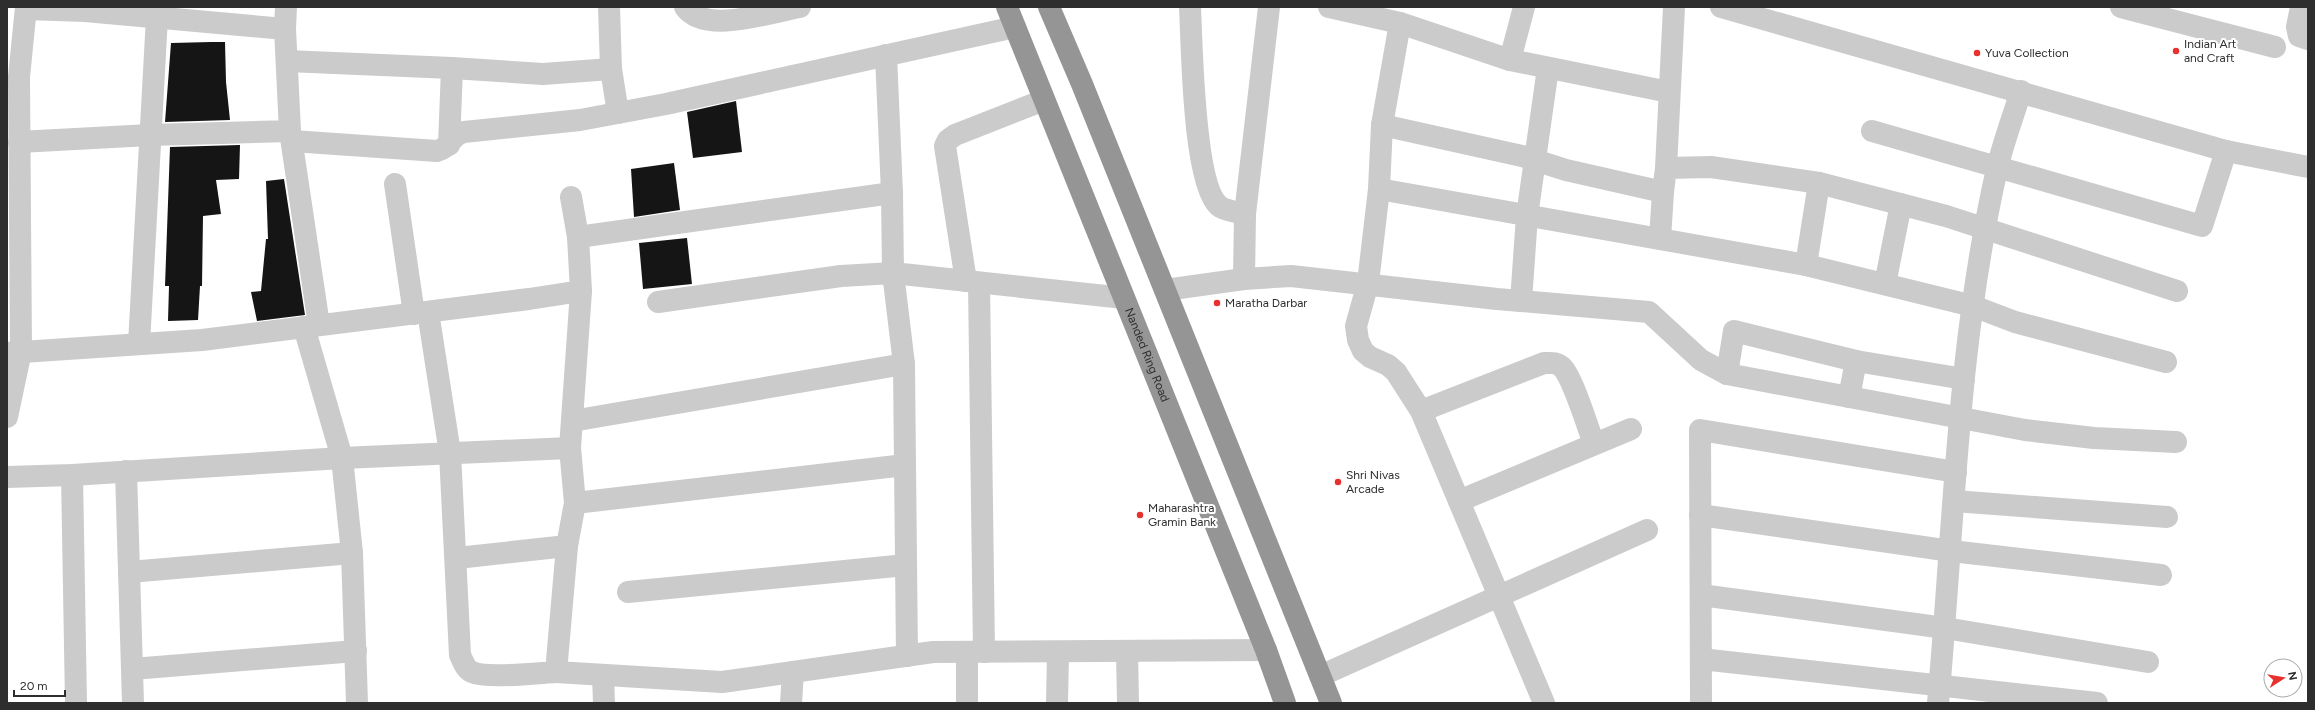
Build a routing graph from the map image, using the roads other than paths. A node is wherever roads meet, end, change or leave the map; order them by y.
1 (286, 7) edge
2 (609, 7) edge
3 (685, 7) edge
4 (800, 7) edge
5 (1049, 7) edge
6 (1190, 7) edge
7 (1269, 7) edge
8 (1329, 7) edge
9 (1524, 7) edge
10 (1674, 7) edge
11 (1720, 7) edge
12 (2120, 7) edge
13 (2301, 7) edge
14 (26, 8) edge
15 (1770, 14) edge
16 (2178, 14) edge
17 (157, 17) junction
18 (1011, 17) edge
19 (1400, 23) junction
20 (285, 29) junction
21 (2308, 39) edge
22 (2275, 47) dead end
23 (886, 55) junction
24 (1510, 60) junction
25 (287, 61) junction
26 (452, 68) junction
27 (1548, 68) junction
28 (611, 69) junction
29 (13, 76) edge
30 (2021, 91) junction
31 (1669, 92) junction
32 (1044, 100) junction
33 (618, 113) junction
34 (1382, 125) junction
35 (1872, 131) dead end
36 (150, 135) junction
37 (291, 136) junction
38 (19, 142) junction
39 (449, 145) junction
40 (2226, 151) junction
41 (1534, 160) junction
42 (1997, 167) junction
43 (2308, 167) edge
44 (1666, 168) junction
45 (1819, 183) junction
46 (395, 184) dead end
47 (1379, 190) junction
48 (1663, 192) junction
49 (892, 193) junction
50 (571, 197) dead end
51 (1901, 204) junction
52 (1245, 214) junction
53 (1527, 216) junction
54 (1984, 228) junction
55 (578, 237) junction
56 (1660, 239) junction
57 (1806, 265) junction
58 (893, 273) junction
59 (1244, 278) junction
60 (973, 282) junction
61 (1368, 283) junction
62 (1885, 284) junction
63 (1165, 290) junction
64 (581, 291) junction
65 (2177, 291) dead end
66 (1124, 298) junction
67 (1521, 301) junction
68 (658, 302) dead end
69 (1973, 306) junction
70 (421, 313) junction
71 (311, 326) junction
72 (139, 344) junction
73 (14, 352) edge
74 (1856, 361) junction
75 (2166, 362) dead end
76 (904, 364) junction
77 (1727, 374) junction
78 (1964, 379) junction
79 (1850, 397) junction
80 (1421, 411) junction
81 (7, 417) edge
82 (1960, 418) junction
83 (572, 422) junction
84 (1631, 429) dead end
85 (2176, 442) dead end
86 (1594, 444) junction
87 (570, 448) junction
88 (450, 453) junction
89 (342, 458) junction
90 (905, 465) junction
91 (126, 471) junction
92 (1956, 472) junction
93 (72, 475) junction
94 (7, 477) edge
95 (1459, 501) junction
96 (1954, 501) junction
97 (575, 503) junction
98 (1700, 515) junction
99 (2167, 517) dead end
100 (1647, 530) dead end
101 (567, 546) junction
102 (1951, 551) junction
103 (352, 554) junction
104 (457, 558) junction
105 (906, 565) junction
106 (129, 572) junction
107 (2161, 575) dead end
108 (628, 592) dead end
109 (1701, 595) junction
110 (1499, 596) junction
111 (1945, 628) junction
112 (1266, 650) junction
113 (356, 651) junction
114 (1128, 651) junction
115 (976, 652) junction
116 (1058, 652) junction
117 (907, 656) junction
118 (1701, 659) junction
119 (2148, 662) dead end
120 (132, 669) junction
121 (556, 672) junction
122 (793, 672) junction
123 (603, 675) junction
124 (1320, 676) junction
125 (1939, 694) edge
126 (76, 703) edge
127 (133, 703) edge
128 (357, 703) edge
129 (604, 703) edge
130 (791, 703) edge
131 (967, 703) edge
132 (1057, 703) edge
133 (1128, 703) edge
134 (1285, 703) edge
135 (1331, 703) edge
136 (1544, 703) edge
137 (1701, 703) edge
138 (2097, 703) edge

1 - 20 street
2 - 28 street
3 - 4 street
5 - 63 highway
6 - 52 street
7 - 52 street
8 - 19 street
9 - 24 street
10 - 31 street
11 - 15 street
12 - 16 street
13 - 21 street
14 - 17 street
14 - 29 street
15 - 30 street
16 - 22 street
17 - 20 street
17 - 36 street
18 - 23 street
18 - 32 highway, Nanded Ring Road
19 - 24 street
19 - 34 street
20 - 25 street
23 - 33 street
23 - 49 street
24 - 27 street
25 - 26 street
25 - 37 street
26 - 28 street
26 - 39 street
27 - 31 street
27 - 41 street
28 - 33 street
29 - 38 street
30 - 40 street
30 - 42 street
31 - 44 street
32 - 60 street
32 - 66 highway, Nanded Ring Road
33 - 39 street
34 - 41 street
34 - 47 street
35 - 42 street
36 - 37 street
36 - 38 street
36 - 72 street
37 - 39 street
37 - 71 street
38 - 73 street
40 - 42 street
40 - 43 street
41 - 48 street
41 - 53 street
42 - 54 street
44 - 45 street
44 - 48 street
45 - 51 street
45 - 57 street
46 - 70 street
47 - 53 street
47 - 61 street
48 - 56 street
49 - 55 street
49 - 58 street
50 - 55 street
51 - 54 street
51 - 62 street
52 - 59 street
53 - 56 street
53 - 67 street
54 - 65 street
54 - 69 street
55 - 64 street
56 - 57 street
57 - 62 street
58 - 60 street
58 - 68 street
58 - 76 street
59 - 61 street
59 - 63 street
60 - 66 street
60 - 115 street
61 - 67 street
61 - 80 street
62 - 69 street
63 - 124 highway
64 - 70 street
64 - 83 street
66 - 112 highway, Nanded Ring Road
67 - 77 street
69 - 75 street
69 - 78 street
70 - 71 street
70 - 88 street
71 - 72 street
71 - 89 street
72 - 73 street
73 - 81 street
74 - 77 street
74 - 78 street
74 - 79 street
76 - 83 street
76 - 90 street
77 - 79 street
78 - 82 street
79 - 82 street
80 - 86 street
80 - 95 street
82 - 85 street
82 - 92 street
83 - 87 street
84 - 86 street
86 - 95 street
87 - 88 street
87 - 97 street
88 - 89 street
88 - 104 street
89 - 91 street
89 - 103 street
90 - 97 street
90 - 105 street
91 - 93 street
91 - 106 street
92 - 96 street
92 - 98 street
93 - 94 street
93 - 126 street
95 - 110 street
96 - 99 street
96 - 102 street
97 - 101 street
98 - 102 street
98 - 109 street
100 - 110 street
101 - 104 street
101 - 121 street
102 - 107 street
102 - 111 street
103 - 106 street
103 - 113 street
104 - 121 street
105 - 108 street
105 - 117 street
106 - 120 street
109 - 111 street
109 - 118 street
110 - 124 street
110 - 136 street
111 - 119 street
111 - 125 street
112 - 114 street
112 - 134 highway, Nanded Ring Road
113 - 120 street
113 - 128 street
114 - 116 street
114 - 133 street
115 - 116 street
115 - 117 street
115 - 131 street
116 - 132 street
117 - 122 street
118 - 125 street
118 - 137 street
120 - 127 street
121 - 123 street
122 - 123 street
122 - 130 street
123 - 129 street
124 - 135 highway
125 - 138 street

